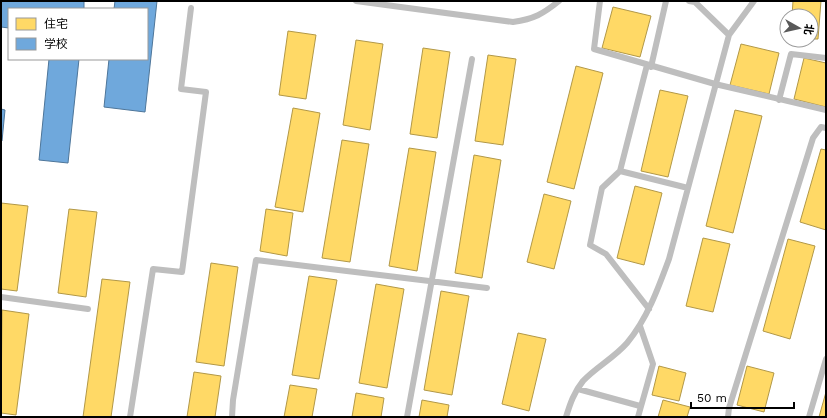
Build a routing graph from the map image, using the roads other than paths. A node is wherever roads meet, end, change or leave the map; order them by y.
1 (356, 1) edge
2 (559, 1) edge
3 (600, 1) edge
4 (666, 1) edge
5 (688, 1) edge
6 (754, 1) edge
7 (696, 2) edge
8 (191, 8) dead end
9 (729, 35) junction
10 (826, 58) edge
11 (472, 59) dead end
12 (649, 66) junction
13 (715, 84) junction
14 (779, 100) junction
15 (826, 110) edge
16 (826, 128) edge
17 (620, 171) junction
18 (688, 188) junction
19 (432, 282) junction
20 (487, 288) dead end
21 (1, 297) edge
22 (88, 309) dead end
23 (649, 309) junction
24 (640, 326) junction
25 (826, 359) edge
26 (578, 389) junction
27 (640, 406) junction
28 (130, 417) edge
29 (232, 417) edge
30 (407, 417) edge
31 (566, 417) edge
32 (638, 417) edge
33 (728, 417) edge
34 (809, 417) edge

1 - 2 lane
3 - 12 lane
4 - 12 lane
5 - 7 lane
6 - 9 lane
7 - 9 lane
8 - 28 lane
9 - 13 lane
10 - 14 lane
11 - 19 lane
12 - 13 lane
12 - 17 lane
13 - 14 lane
13 - 18 lane
14 - 15 lane
16 - 33 lane
17 - 18 lane
17 - 23 lane
18 - 23 lane
19 - 20 lane
19 - 29 lane
19 - 30 lane
21 - 22 lane
23 - 24 lane
24 - 26 lane
24 - 27 lane
25 - 34 lane
26 - 27 lane
26 - 31 lane
27 - 32 lane

